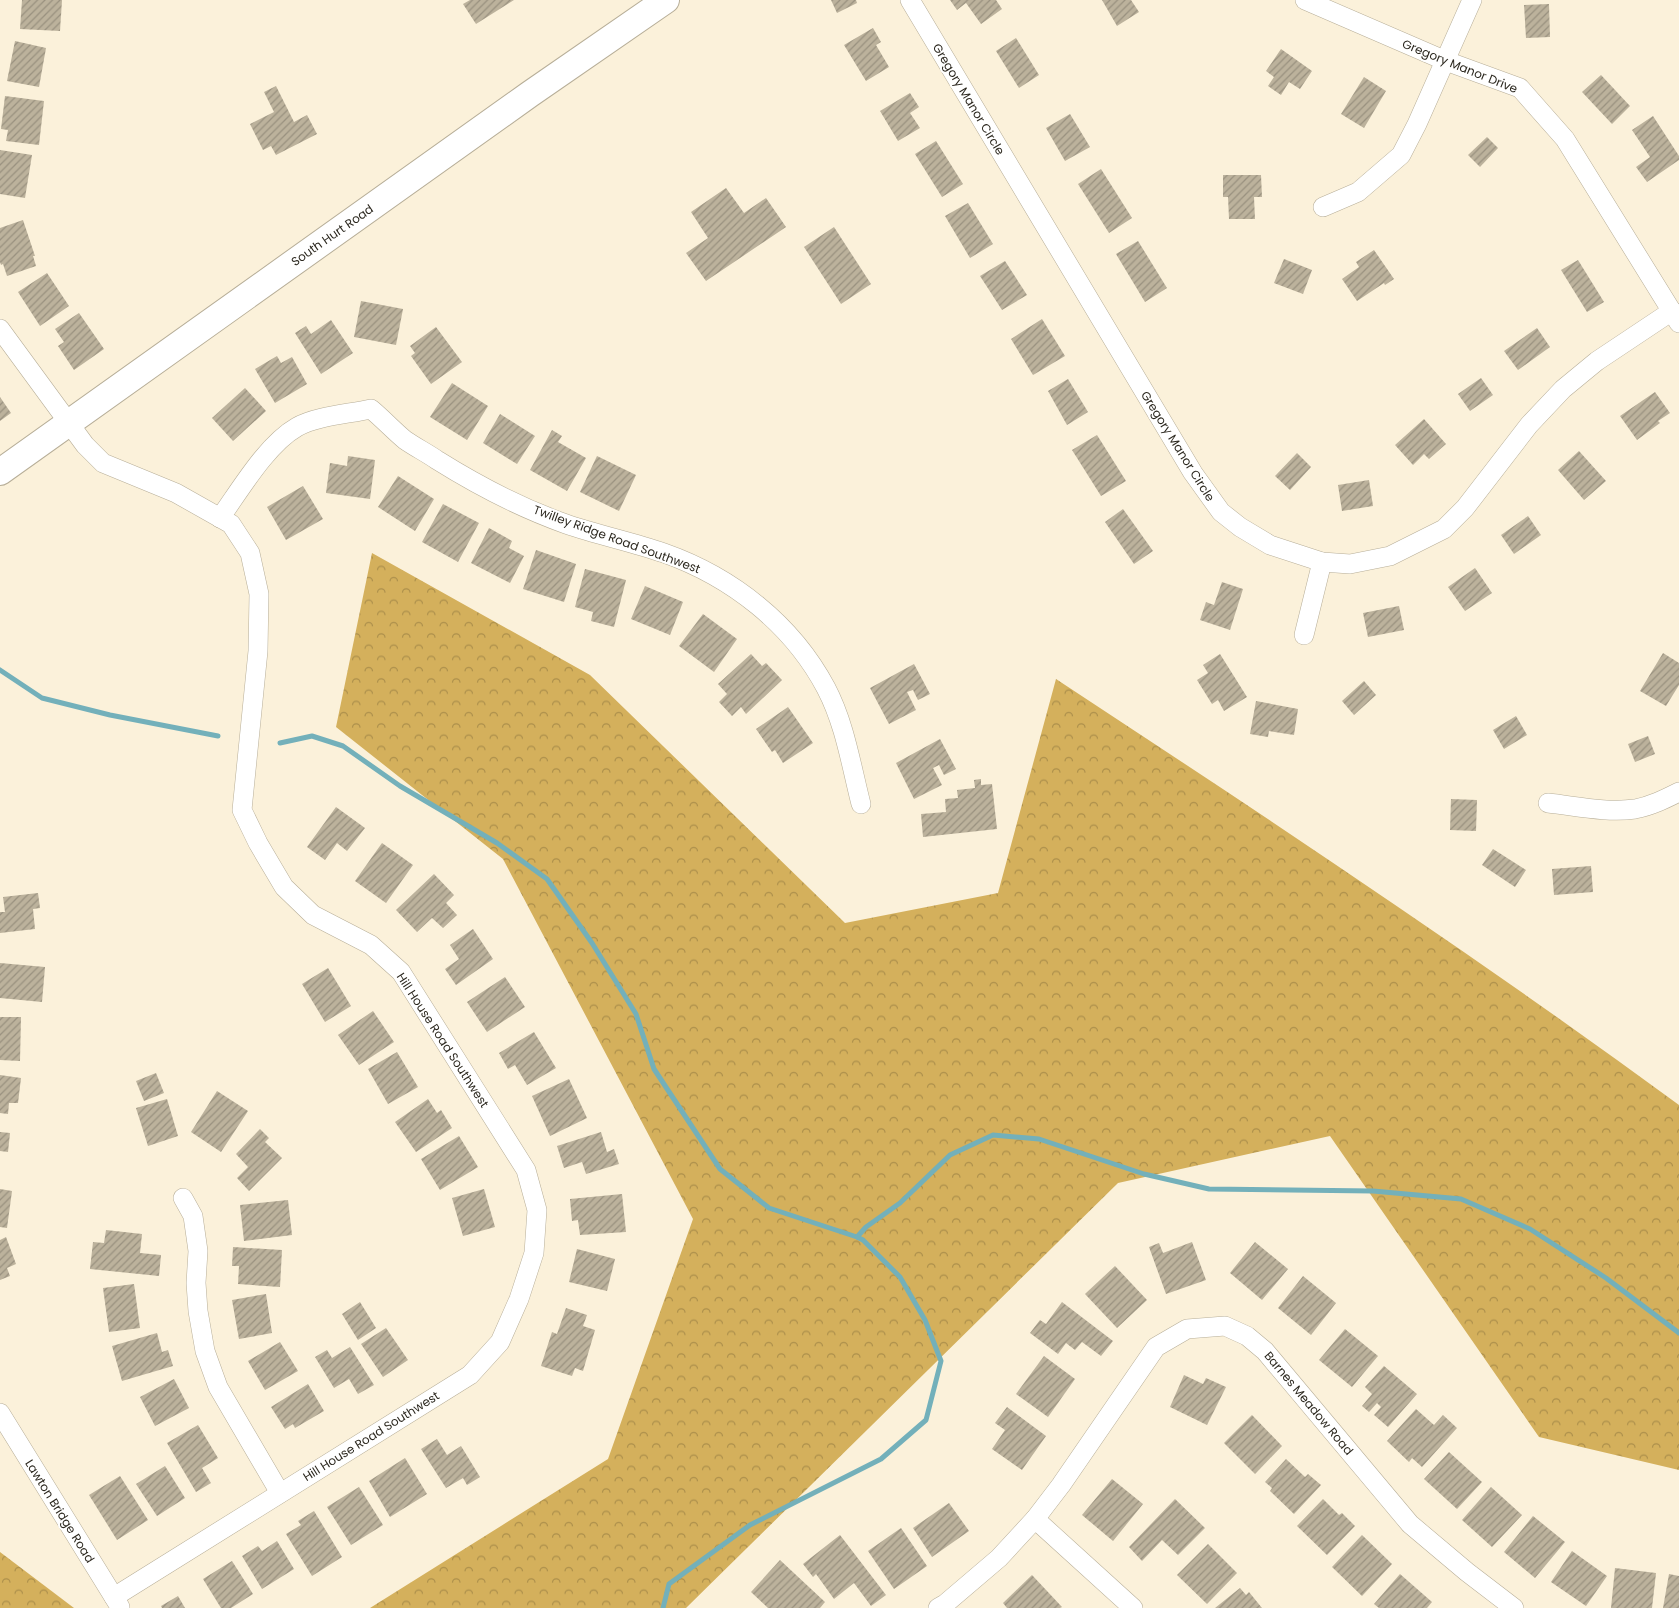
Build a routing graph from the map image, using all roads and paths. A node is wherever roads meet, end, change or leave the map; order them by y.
1 (666, 0) edge
2 (910, 0) edge
3 (1305, 0) edge
4 (1472, 0) edge
5 (1446, 61) junction
6 (1323, 207) dead end
7 (1675, 317) edge
8 (0, 329) edge
9 (69, 423) junction
10 (0, 472) edge
11 (220, 518) junction
12 (1322, 562) junction
13 (1304, 635) dead end
14 (1679, 792) edge
15 (1548, 803) dead end
16 (861, 804) dead end
17 (183, 1198) dead end
18 (0, 1413) edge
19 (280, 1493) junction
20 (1034, 1520) junction
21 (117, 1603) edge
22 (938, 1608) edge
23 (1133, 1608) edge
24 (1514, 1608) edge

1 - 9 street, South Hurt Road
2 - 12 street, Gregory Manor Circle
3 - 5 street, Gregory Manor Drive
4 - 5 street
5 - 6 street
5 - 7 street, Gregory Manor Drive
7 - 12 street, Gregory Manor Circle
8 - 9 street, Hill House Road Southwest
9 - 10 street, South Hurt Road
9 - 11 street, Hill House Road Southwest
11 - 16 street, Twilley Ridge Road Southwest
11 - 19 street, Hill House Road Southwest
12 - 13 street
14 - 15 street
17 - 19 street
18 - 21 street, Lawton Bridge Road
19 - 21 street, Hill House Road Southwest
20 - 22 street, Barnes Meadow Road
20 - 23 street
20 - 24 street, Barnes Meadow Road

